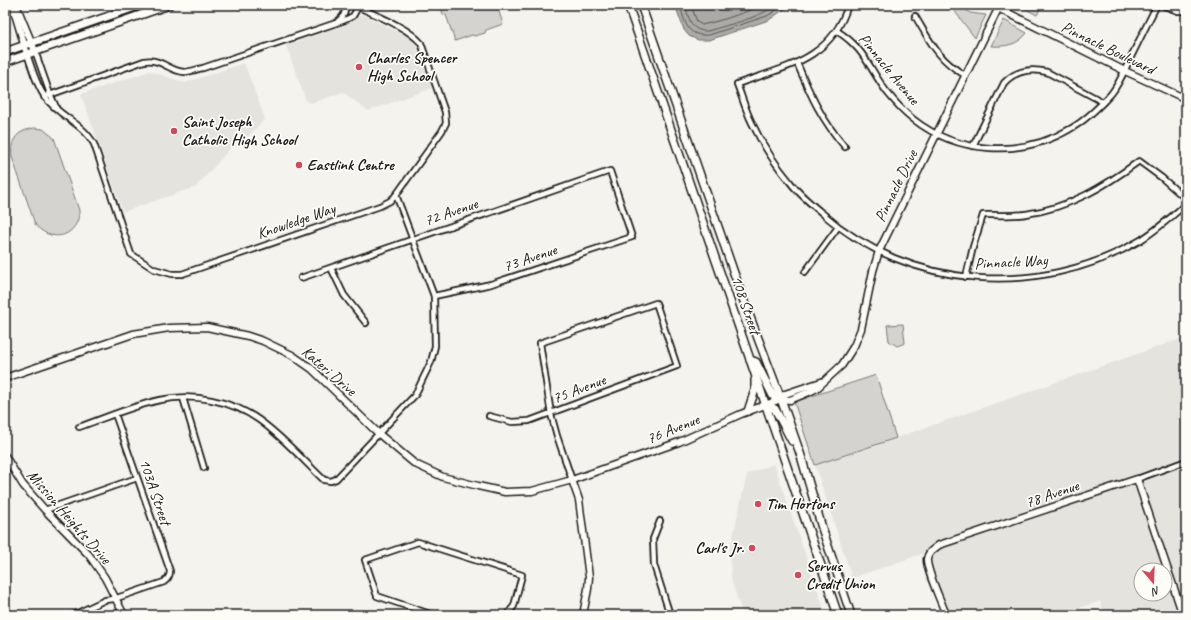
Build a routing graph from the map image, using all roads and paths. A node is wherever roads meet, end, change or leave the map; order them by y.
1 (15, 5) edge
2 (141, 5) edge
3 (169, 5) edge
4 (343, 5) edge
5 (628, 5) edge
6 (641, 5) edge
7 (848, 5) edge
8 (992, 5) edge
9 (1157, 5) edge
10 (1162, 5) edge
11 (356, 6) edge
12 (1000, 7) edge
13 (1186, 11) edge
14 (915, 16) dead end
15 (336, 23) junction
16 (837, 31) junction
17 (32, 43) junction
18 (24, 45) junction
19 (35, 51) junction
20 (5, 52) edge
21 (27, 54) junction
22 (5, 62) edge
23 (797, 62) junction
24 (1125, 71) junction
25 (965, 75) junction
26 (50, 94) junction
27 (44, 97) junction
28 (1186, 99) edge
29 (1103, 102) junction
30 (57, 109) junction
31 (936, 134) junction
32 (973, 146) junction
33 (845, 147) dead end
34 (396, 195) junction
35 (1186, 199) edge
36 (1186, 204) edge
37 (838, 227) junction
38 (632, 237) joint
39 (412, 239) junction
40 (879, 251) junction
41 (331, 268) junction
42 (805, 272) dead end
43 (966, 277) junction
44 (301, 278) dead end
45 (434, 296) junction
46 (366, 324) dead end
47 (750, 360) junction
48 (5, 378) edge
49 (183, 398) junction
50 (781, 399) junction
51 (766, 405) junction
52 (748, 411) junction
53 (115, 414) junction
54 (551, 414) junction
55 (489, 416) dead end
56 (78, 427) dead end
57 (379, 434) junction
58 (5, 456) edge
59 (1186, 461) edge
60 (204, 468) dead end
61 (805, 470) junction
62 (137, 478) junction
63 (1137, 479) junction
64 (572, 480) junction
65 (45, 510) junction
66 (660, 521) dead end
67 (114, 599) junction
68 (73, 615) edge
69 (124, 615) edge
70 (433, 615) edge
71 (507, 615) edge
72 (583, 615) edge
73 (670, 615) edge
74 (838, 615) edge
75 (851, 615) edge
76 (946, 615) edge
77 (1183, 615) edge

1 - 17 street, Knowledge Way
1 - 18 street, Knowledge Way
2 - 17 main road
3 - 19 main road
4 - 15 street
5 - 47 main road, 108 Street
6 - 50 main road, 108 Street
7 - 16 street
8 - 12 street, Pinnacle Boulevard
9 - 24 street, Pinnacle Avenue
10 - 13 street
11 - 15 street, Knowledge Way
11 - 34 street, Knowledge Way
12 - 24 street, Pinnacle Boulevard
12 - 25 street, Pinnacle Drive
14 - 25 street
15 - 26 street, Knowledge Way
16 - 23 street
16 - 31 street, Pinnacle Avenue
17 - 18 main road
17 - 19 street, Knowledge Way
18 - 20 main road
18 - 21 street, Knowledge Way
19 - 21 main road
19 - 26 street, Knowledge Way
21 - 22 main road
21 - 27 street, Knowledge Way
23 - 33 street
23 - 37 street, Pinnacle Way
24 - 28 street, Pinnacle Boulevard
24 - 29 street, Pinnacle Avenue
25 - 31 street, Pinnacle Drive
26 - 27 street, Knowledge Way
26 - 30 street, Knowledge Way
27 - 30 street, Knowledge Way
29 - 32 street, Pinnacle Avenue
29 - 32 street
30 - 34 street, Knowledge Way
31 - 32 street, Pinnacle Avenue
31 - 40 street, Pinnacle Drive
34 - 39 street
35 - 43 street
36 - 43 street, Pinnacle Way
37 - 40 street, Pinnacle Way
37 - 42 street
38 - 39 street, 72 Avenue
38 - 45 street, 73 Avenue
39 - 41 street, 72 Avenue
39 - 45 street
40 - 43 street, Pinnacle Way
40 - 50 street, Pinnacle Drive
41 - 44 street, 72 Avenue
41 - 46 street
45 - 57 street
47 - 50 main road
47 - 51 main road, 108 Street
47 - 52 main road
48 - 57 street, Kateri Drive
49 - 53 street
49 - 57 street
49 - 60 street
50 - 51 street, 76 Avenue
50 - 61 main road, 108 Street
51 - 52 street, 76 Avenue
51 - 61 main road
51 - 74 main road, 108 Street
52 - 64 street, 76 Avenue
53 - 56 street
53 - 62 street, 103A Street
54 - 54 street, 75 Avenue
54 - 55 street, 75 Avenue
54 - 64 street
57 - 64 street, Kateri Drive
58 - 65 street, Mission Heights Drive
59 - 63 street, 78 Avenue
61 - 75 main road, 108 Street
62 - 65 street
62 - 67 street, 103A Street
63 - 76 street, 78 Avenue
63 - 77 street
64 - 72 street
65 - 67 street, Mission Heights Drive
66 - 73 street
67 - 68 street
67 - 69 street, Mission Heights Drive
70 - 71 street

